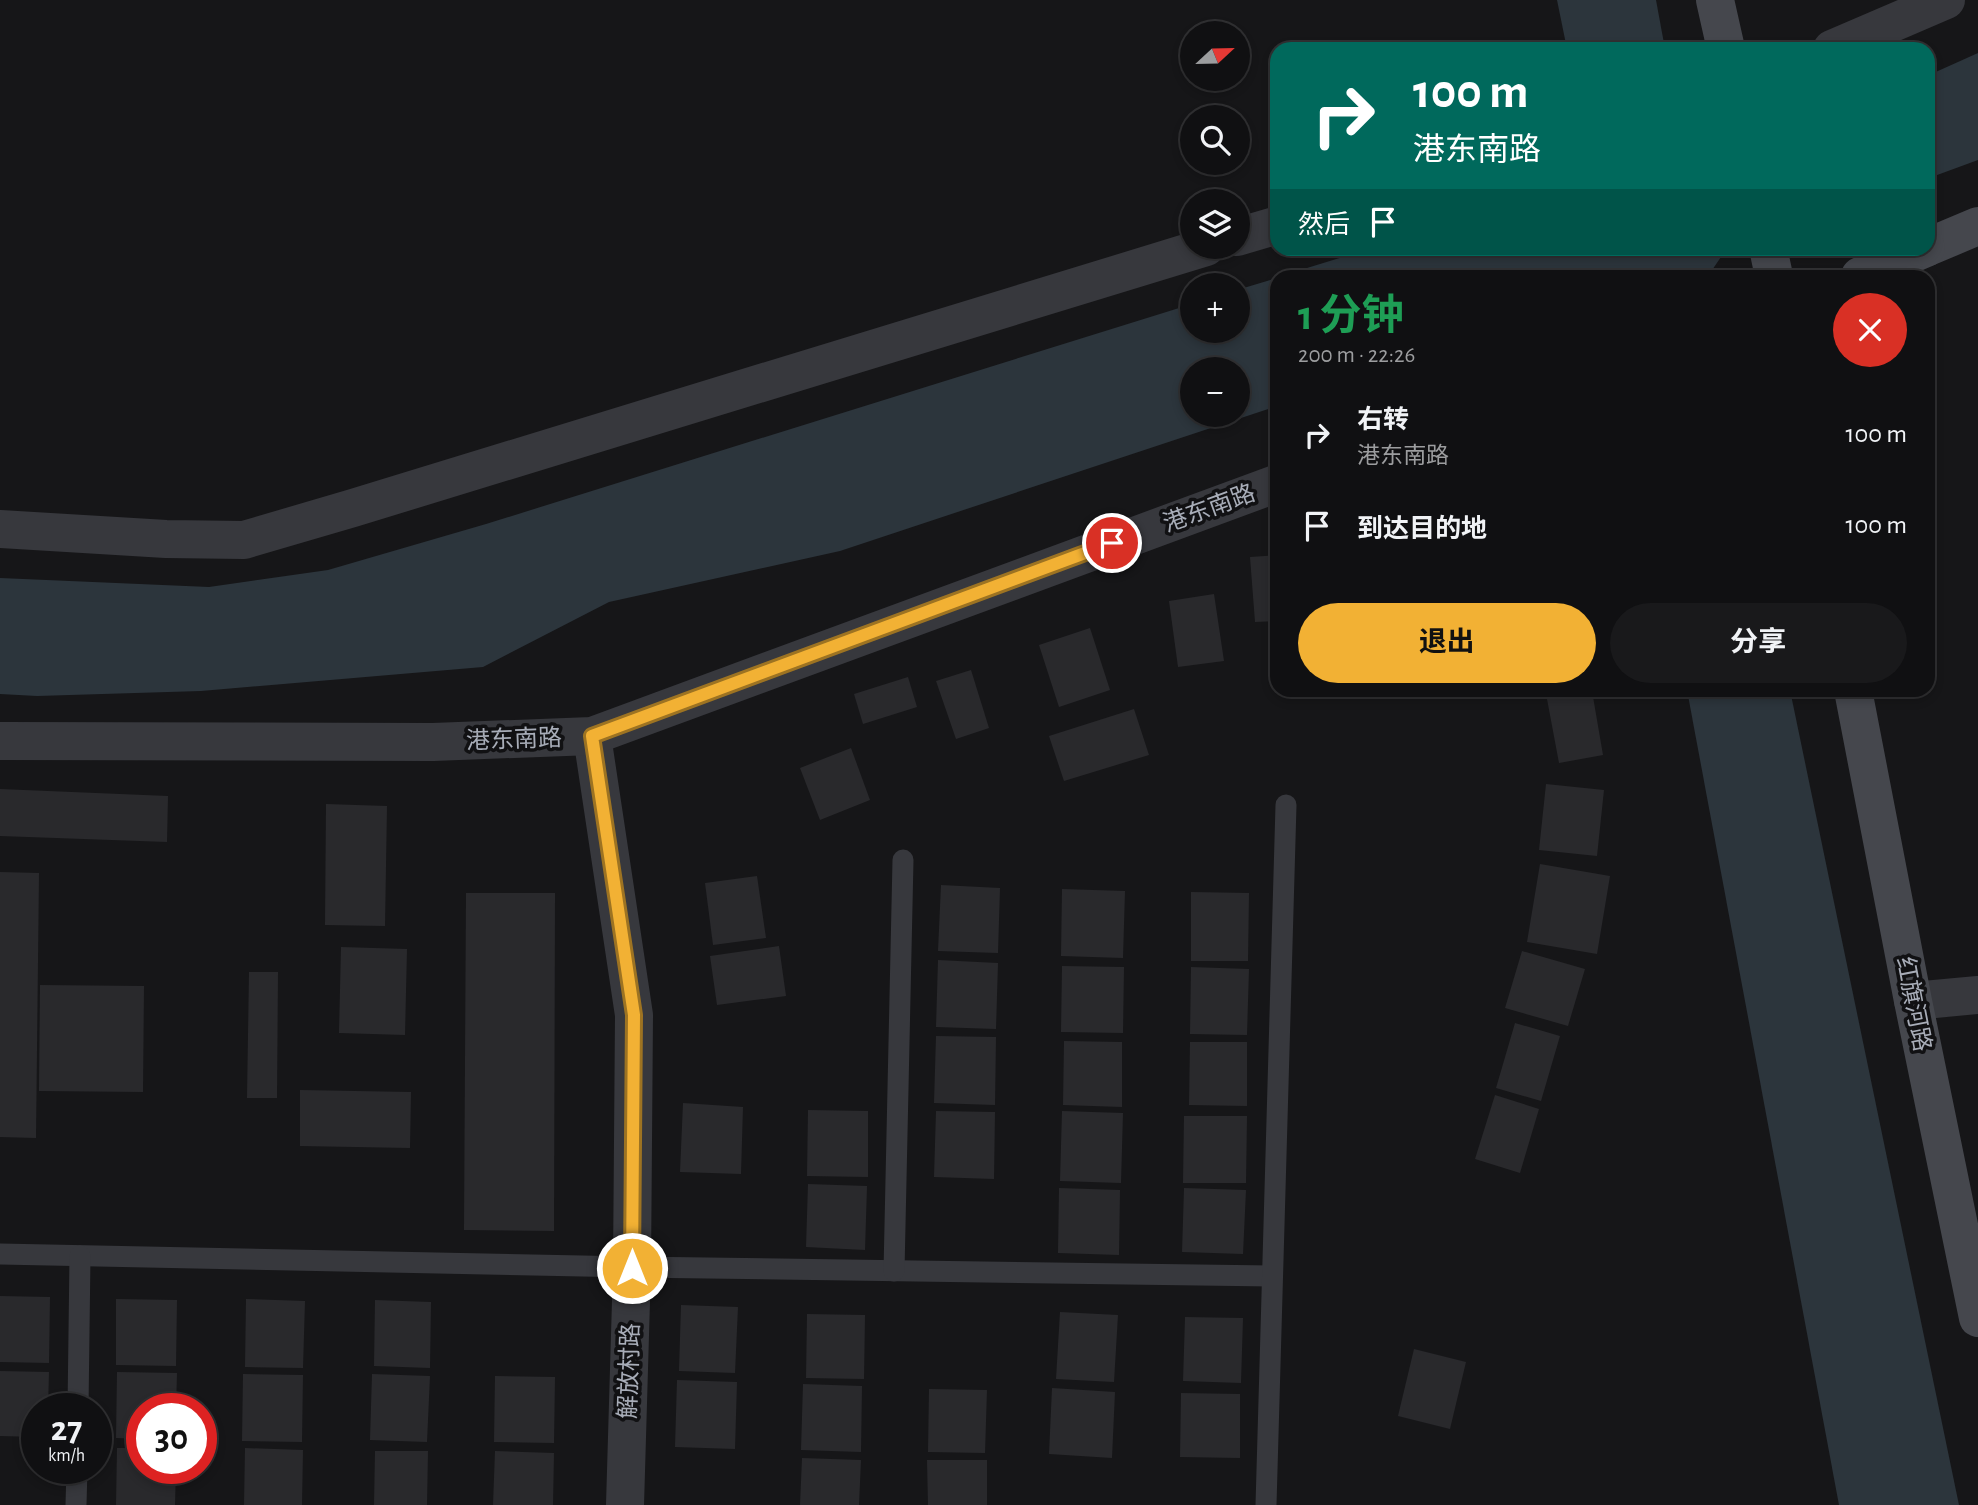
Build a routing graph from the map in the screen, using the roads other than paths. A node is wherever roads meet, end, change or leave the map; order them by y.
1 (1715, 0) edge
2 (1946, 0) edge
3 (1724, 42) edge
4 (1848, 42) edge
5 (1978, 226) edge
6 (1270, 227) edge
7 (1250, 233) edge
8 (1935, 245) edge
9 (1180, 255) edge
10 (1908, 256) edge
11 (1874, 270) edge
12 (1270, 486) edge
13 (0, 529) edge
14 (1854, 697) edge
15 (592, 736) junction
16 (0, 741) edge
17 (1286, 805) dead end
18 (903, 860) dead end
19 (1978, 995) edge
20 (1913, 1001) junction
21 (0, 1254) edge
22 (80, 1256) junction
23 (632, 1268) junction
24 (894, 1271) junction
25 (1272, 1276) junction
26 (1978, 1318) edge
27 (78, 1393) edge
28 (77, 1484) edge
29 (76, 1505) edge
30 (625, 1505) edge
31 (1266, 1505) edge

1 - 3 street
2 - 4 street
5 - 8 street
6 - 7 street
9 - 13 street
10 - 11 street
12 - 15 street, 港东南路
14 - 20 street, 红旗河路
15 - 16 street, 港东南路
15 - 23 street, 解放村路
17 - 25 lane
18 - 24 lane
19 - 20 street
20 - 26 street, 红旗河路
21 - 22 lane
22 - 23 lane
22 - 27 lane
23 - 24 lane
23 - 30 street, 解放村路
24 - 25 lane
25 - 31 lane
28 - 29 lane

